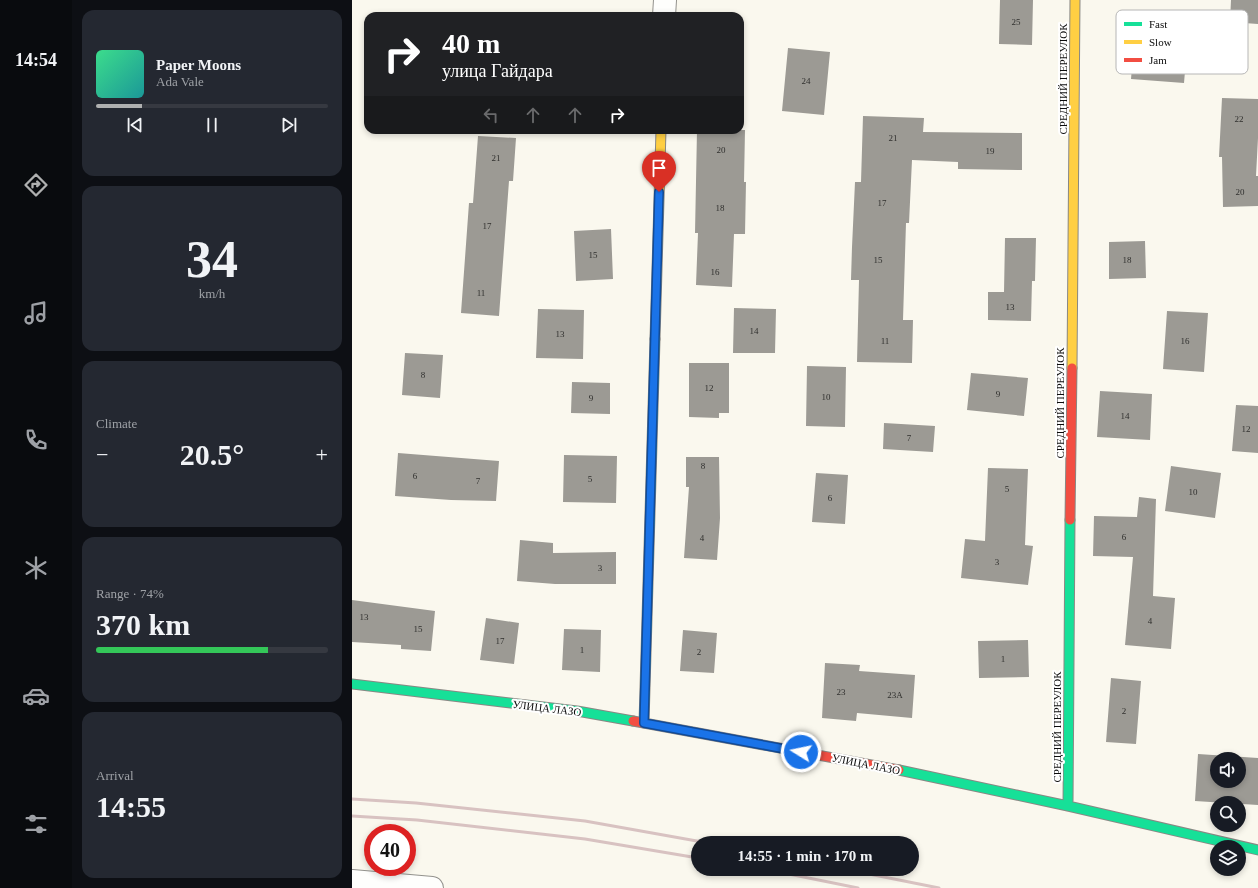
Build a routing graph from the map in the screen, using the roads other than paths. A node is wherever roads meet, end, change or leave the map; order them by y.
1 (665, 0) edge
2 (1075, 0) edge
3 (664, 12) edge
4 (661, 134) edge
5 (352, 684) edge
6 (644, 723) junction
7 (1068, 806) junction
8 (1258, 850) edge
9 (352, 881) edge
10 (432, 888) edge

1 - 3 street
2 - 7 street, СРЕДНИЙ ПЕРЕУЛОК
4 - 6 street
5 - 6 street, УЛИЦА ЛАЗО
6 - 7 street, УЛИЦА ЛАЗО
7 - 8 street, УЛИЦА ЛАЗО
9 - 10 street

